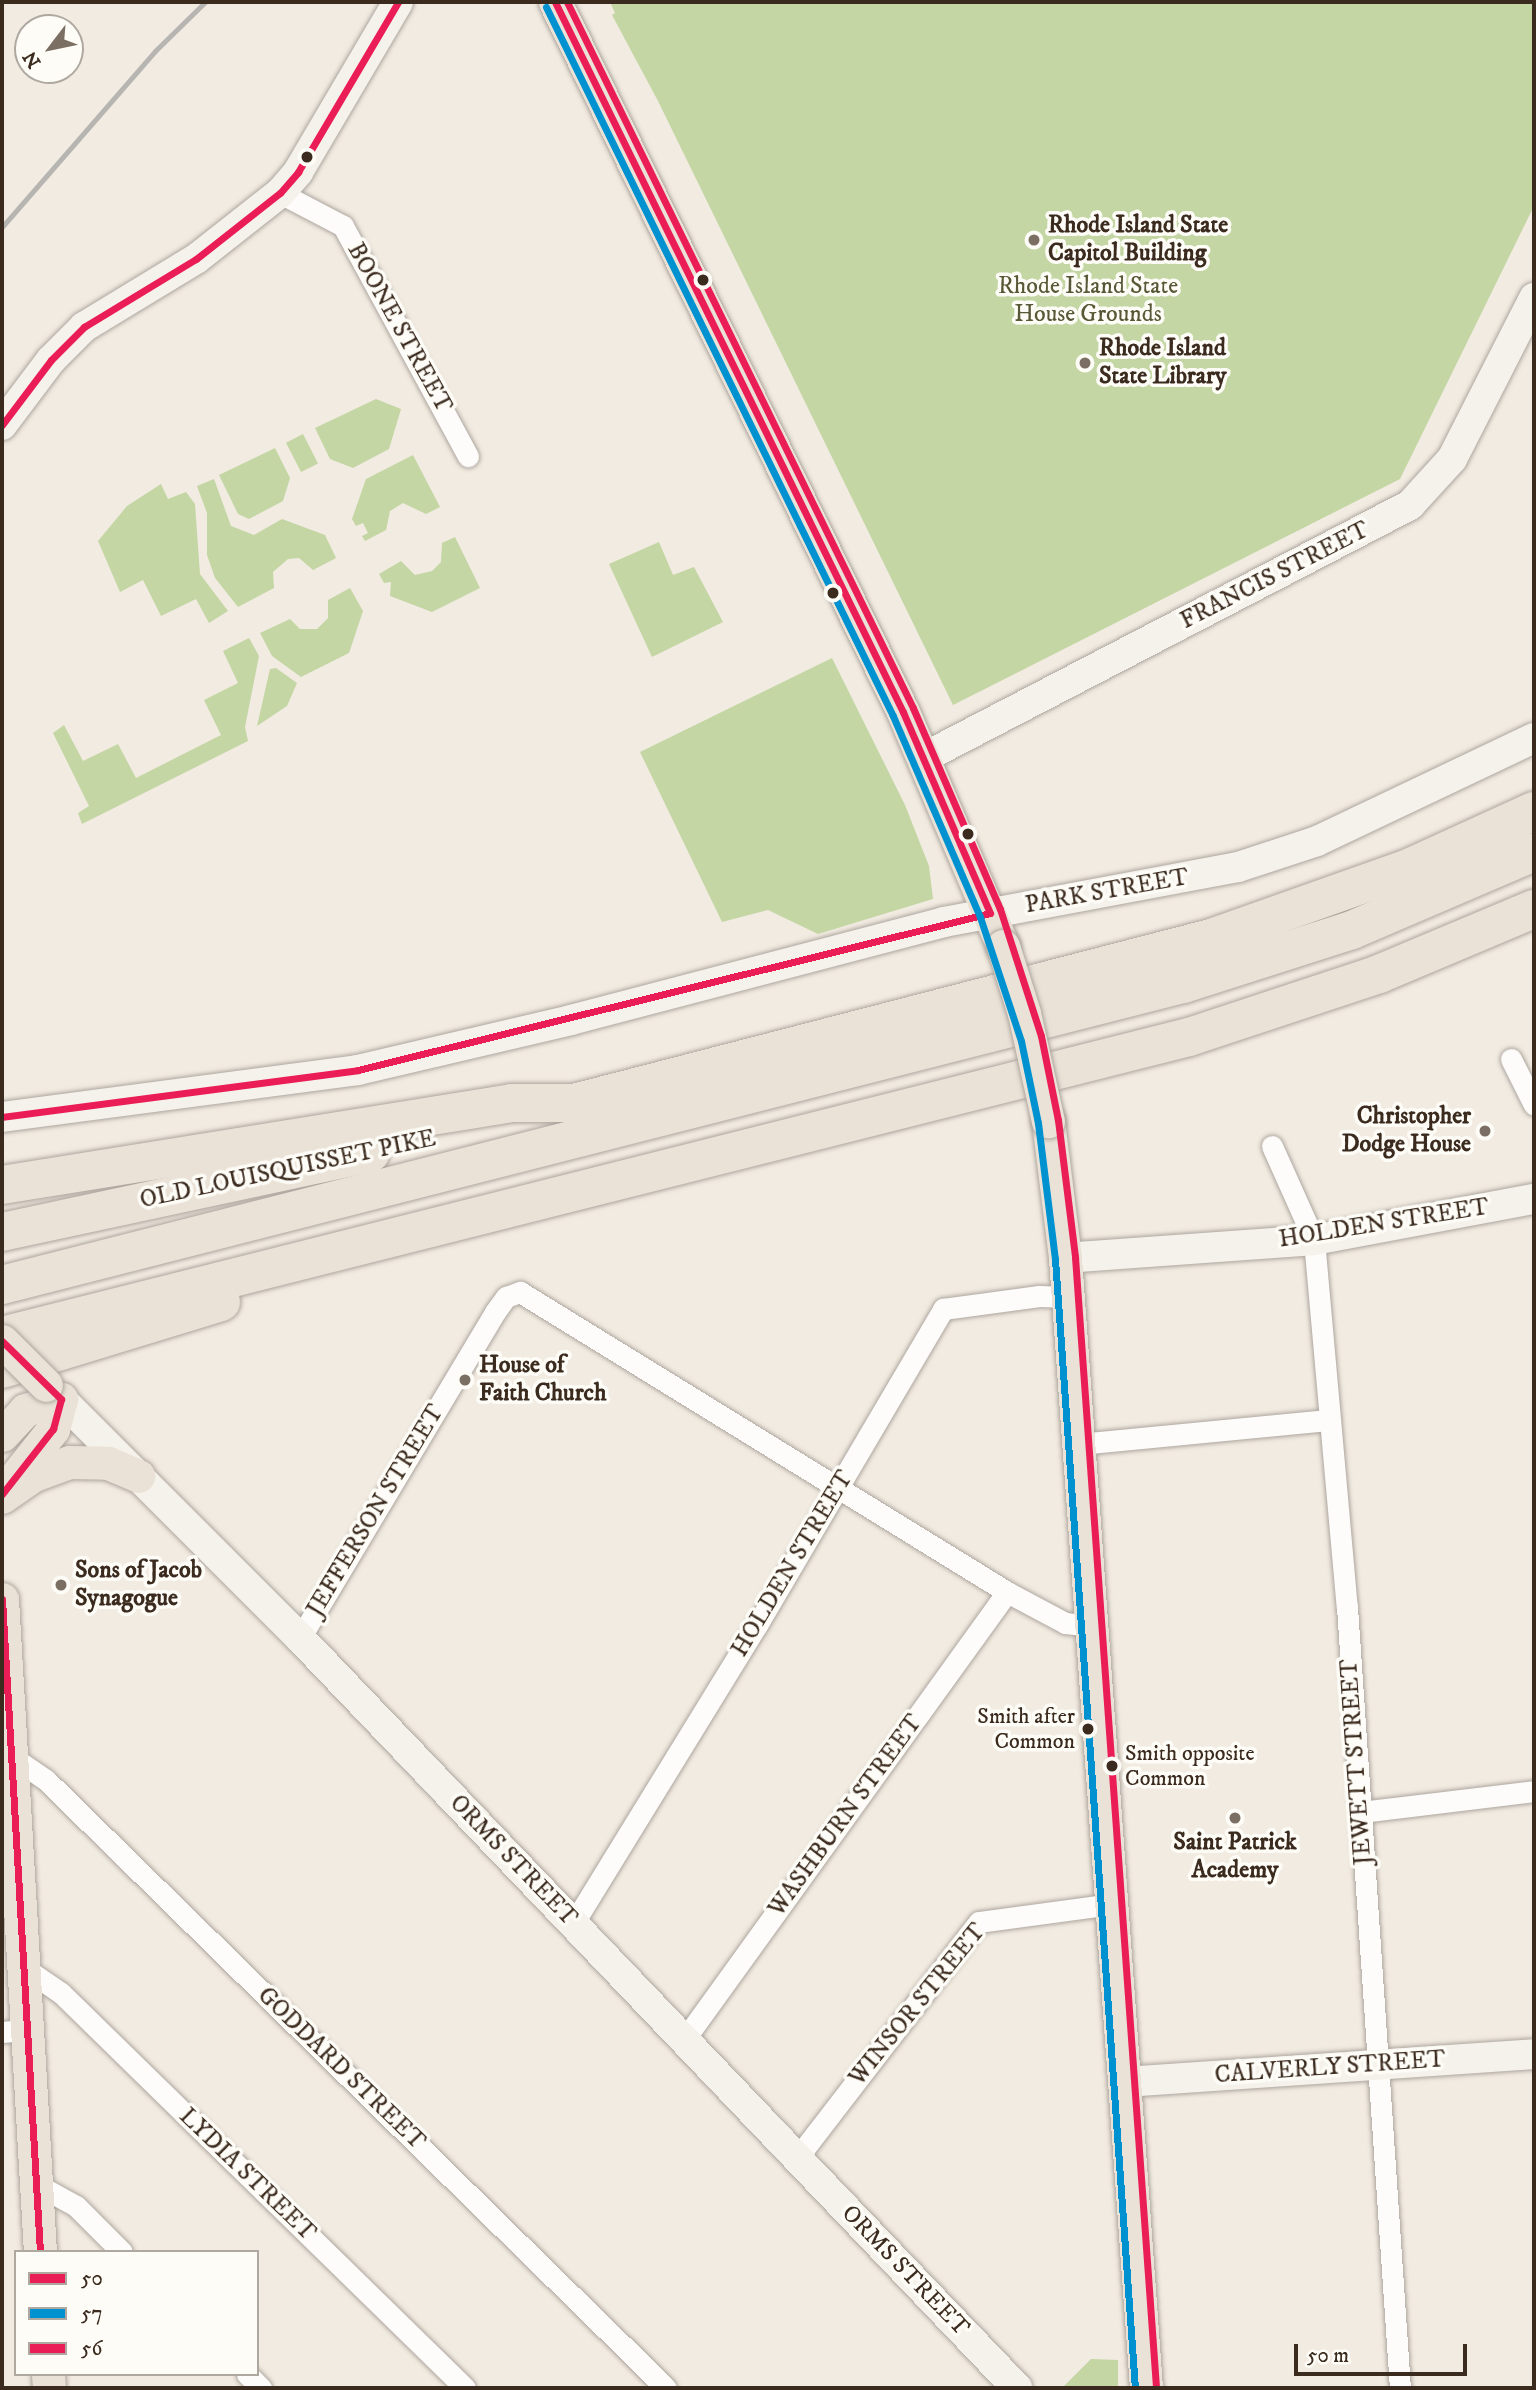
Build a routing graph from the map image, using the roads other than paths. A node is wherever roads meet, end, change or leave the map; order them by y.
1 (398, 2) edge
2 (555, 2) edge
3 (280, 193) junction
4 (1534, 298) edge
5 (2, 425) edge
6 (468, 456) dead end
7 (1534, 738) edge
8 (923, 758) junction
9 (1534, 811) edge
10 (1534, 852) edge
11 (1534, 909) edge
12 (990, 913) junction
13 (1511, 1059) dead end
14 (574, 1103) junction
15 (1534, 1105) edge
16 (2, 1117) edge
17 (1272, 1146) dead end
18 (2, 1174) edge
19 (69, 1175) junction
20 (2, 1185) edge
21 (1534, 1199) edge
22 (452, 1225) junction
23 (2, 1232) edge
24 (1314, 1240) junction
25 (1065, 1258) junction
26 (2, 1286) edge
27 (1068, 1297) junction
28 (2, 1338) edge
29 (2, 1369) edge
30 (54, 1392) junction
31 (1328, 1420) junction
32 (2, 1434) edge
33 (1079, 1444) junction
34 (138, 1476) junction
35 (840, 1486) junction
36 (2, 1496) edge
37 (1007, 1592) junction
38 (2, 1599) edge
39 (1092, 1626) junction
40 (300, 1638) junction
41 (11, 1756) junction
42 (1534, 1791) edge
43 (1361, 1812) junction
44 (1112, 1904) junction
45 (573, 1924) junction
46 (23, 1967) junction
47 (14, 2031) edge
48 (684, 2040) junction
49 (1534, 2054) edge
50 (1376, 2065) junction
51 (1125, 2082) junction
52 (797, 2158) junction
53 (36, 2184) junction
54 (40, 2250) edge
55 (120, 2250) edge
56 (465, 2388) edge
57 (666, 2388) edge
58 (1017, 2388) edge
59 (1146, 2388) edge
60 (1400, 2388) edge

1 - 3 street
2 - 8 main road
3 - 5 street
3 - 6 street, BOONE STREET
4 - 8 street, FRANCIS STREET
7 - 12 street, PARK STREET
8 - 12 main road
9 - 14 highway
10 - 26 highway
11 - 22 highway
12 - 16 street, PARK STREET
12 - 25 main road, bridge
13 - 15 street
14 - 19 highway
14 - 23 highway, OLD LOUISQUISSET PIKE
17 - 24 street, JEWETT STREET
18 - 19 highway
19 - 20 highway
21 - 24 street, HOLDEN STREET
22 - 28 highway
22 - 29 highway
24 - 25 street, HOLDEN STREET
24 - 31 street, JEWETT STREET
25 - 27 main road
27 - 33 main road
27 - 35 street, HOLDEN STREET
28 - 30 main road, ORMS STREET, bridge
30 - 32 main road
30 - 34 street, ORMS STREET
30 - 36 main road
31 - 33 street
31 - 43 street, JEWETT STREET
33 - 39 main road
34 - 36 main road
34 - 40 street, ORMS STREET
35 - 37 street
35 - 40 street, JEFFERSON STREET
35 - 45 street, HOLDEN STREET
37 - 39 street
37 - 48 street, WASHBURN STREET
38 - 41 main road
39 - 44 main road
40 - 45 street, ORMS STREET
41 - 46 main road
41 - 57 street, GODDARD STREET
42 - 43 street
43 - 50 street, JEWETT STREET
44 - 51 main road
44 - 52 street, WINSOR STREET
45 - 48 street, ORMS STREET
46 - 47 main road
46 - 56 street, LYDIA STREET
47 - 53 main road
48 - 52 street, ORMS STREET
49 - 50 street, CALVERLY STREET
50 - 51 street, CALVERLY STREET
50 - 60 street, JEWETT STREET
51 - 59 main road
52 - 58 street, ORMS STREET
53 - 54 main road
53 - 55 street

